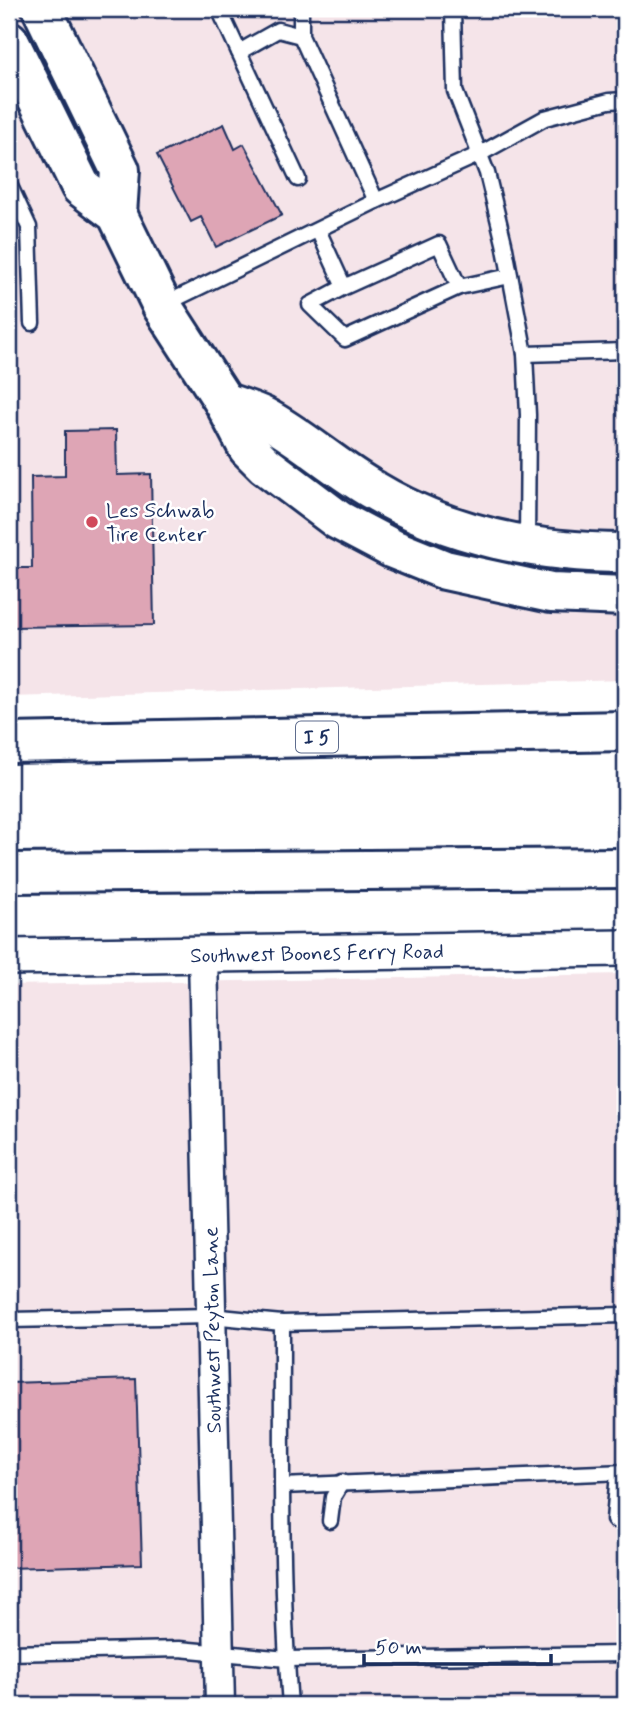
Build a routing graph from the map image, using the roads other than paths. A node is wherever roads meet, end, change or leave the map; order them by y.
1 (42, 9) edge
2 (219, 9) edge
3 (301, 9) edge
4 (453, 9) edge
5 (301, 36) junction
6 (9, 41) edge
7 (239, 52) junction
8 (625, 100) edge
9 (480, 154) junction
10 (298, 179) dead end
11 (9, 184) edge
12 (376, 201) junction
13 (117, 214) junction
14 (318, 230) junction
15 (510, 276) junction
16 (344, 287) junction
17 (459, 287) junction
18 (162, 306) junction
19 (32, 323) dead end
20 (625, 351) edge
21 (525, 354) junction
22 (224, 402) junction
23 (527, 546) junction
24 (625, 553) edge
25 (625, 596) edge
26 (625, 731) edge
27 (9, 743) edge
28 (625, 868) edge
29 (9, 873) edge
30 (625, 948) edge
31 (203, 955) junction
32 (9, 957) edge
33 (625, 1315) edge
34 (211, 1316) junction
35 (9, 1320) edge
36 (282, 1323) junction
37 (622, 1472) edge
38 (342, 1482) junction
39 (282, 1486) junction
40 (614, 1520) dead end
41 (330, 1521) dead end
42 (9, 1653) edge
43 (219, 1653) junction
44 (625, 1654) edge
45 (287, 1659) junction
46 (220, 1705) edge
47 (290, 1705) edge

1 - 13 main road
2 - 7 lane
3 - 5 lane
4 - 9 lane
5 - 7 lane
5 - 12 lane
6 - 13 main road
7 - 10 lane
8 - 9 lane
9 - 12 lane
9 - 15 lane
11 - 19 lane
12 - 14 lane
13 - 18 main road
14 - 16 lane
14 - 18 lane
15 - 17 lane
15 - 21 lane
16 - 17 lane
16 - 17 lane
18 - 22 main road
20 - 21 lane
21 - 23 lane
22 - 23 main road
22 - 25 main road
23 - 24 main road
26 - 27 main road, I 5
28 - 29 main road
30 - 31 street, Southwest Boones Ferry Road
31 - 32 street, Southwest Boones Ferry Road
31 - 34 street, Southwest Peyton Lane
33 - 36 lane
34 - 35 lane
34 - 36 lane
34 - 43 street, Southwest Peyton Lane
36 - 39 lane
37 - 38 lane
37 - 40 lane
38 - 39 lane
38 - 41 lane
39 - 45 lane
42 - 43 lane
43 - 45 lane
43 - 46 street, Southwest Peyton Lane
44 - 45 lane
45 - 47 lane

